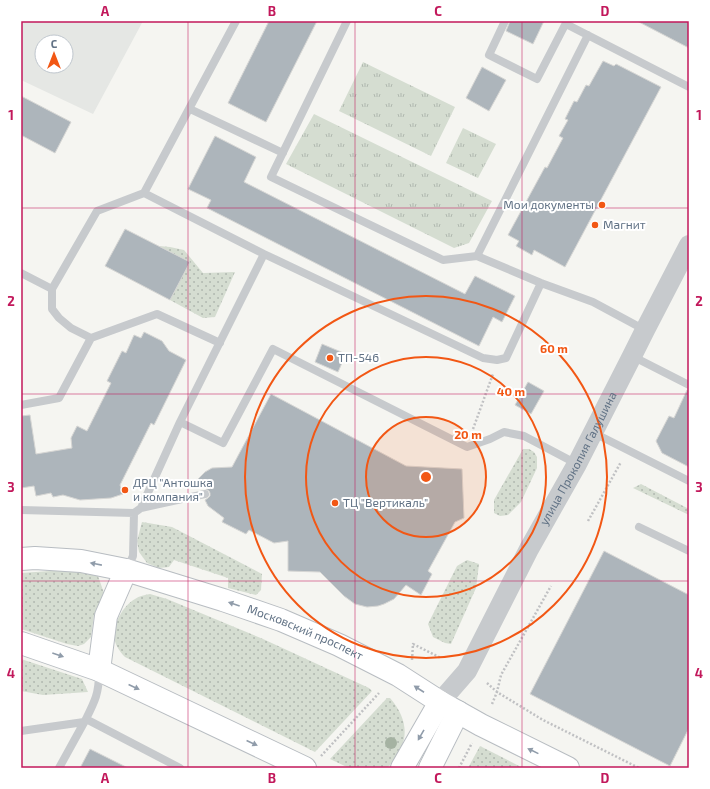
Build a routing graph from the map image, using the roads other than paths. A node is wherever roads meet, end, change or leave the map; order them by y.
1 (236, 21) edge
2 (347, 21) edge
3 (505, 21) edge
4 (566, 23) edge
5 (588, 36) junction
6 (689, 87) edge
7 (190, 109) junction
8 (283, 153) junction
9 (144, 193) junction
10 (689, 245) edge
11 (264, 254) junction
12 (477, 256) junction
13 (21, 273) edge
14 (541, 283) junction
15 (52, 289) junction
16 (645, 330) junction
17 (91, 338) junction
18 (220, 343) junction
19 (632, 356) junction
20 (689, 385) edge
21 (21, 405) edge
22 (180, 422) junction
23 (593, 432) junction
24 (577, 464) junction
25 (689, 481) edge
26 (205, 494) dead end
27 (21, 510) edge
28 (137, 510) junction
29 (639, 527) dead end
30 (689, 551) edge
31 (21, 559) edge
32 (126, 570) junction
33 (21, 643) edge
34 (99, 670) junction
35 (449, 707) junction
36 (85, 720) junction
37 (21, 731) edge
38 (313, 762) edge
39 (59, 768) edge
40 (180, 768) edge
41 (402, 768) edge
42 (430, 768) edge
43 (568, 768) edge

1 - 7 lane
2 - 8 lane
3 - 4 lane
4 - 5 lane
5 - 6 lane
5 - 12 lane
7 - 8 lane
7 - 9 lane
8 - 12 lane
9 - 11 lane
9 - 15 lane
10 - 16 street, улица Прокопия Галушина
11 - 14 lane
11 - 18 lane
12 - 14 lane
13 - 15 lane
14 - 16 lane
15 - 17 lane
16 - 19 street, улица Прокопия Галушина
17 - 18 lane
17 - 21 lane
18 - 22 lane
19 - 20 lane
19 - 23 street, улица Прокопия Галушина
22 - 24 lane
22 - 28 lane
23 - 24 street, улица Прокопия Галушина
23 - 25 lane
24 - 35 street, улица Прокопия Галушина
26 - 28 lane
27 - 28 lane
28 - 32 lane
29 - 30 lane
32 -> 31 main road, Московский проспект
32 - 34 main road
35 -> 32 main road, Московский проспект
33 -> 34 main road
34 - 36 lane
34 -> 38 main road
35 -> 41 main road, улица Прокопия Галушина
35 - 42 main road, улица Прокопия Галушина
43 -> 35 main road, Московский проспект
36 - 37 lane
36 - 39 lane
36 - 40 lane

